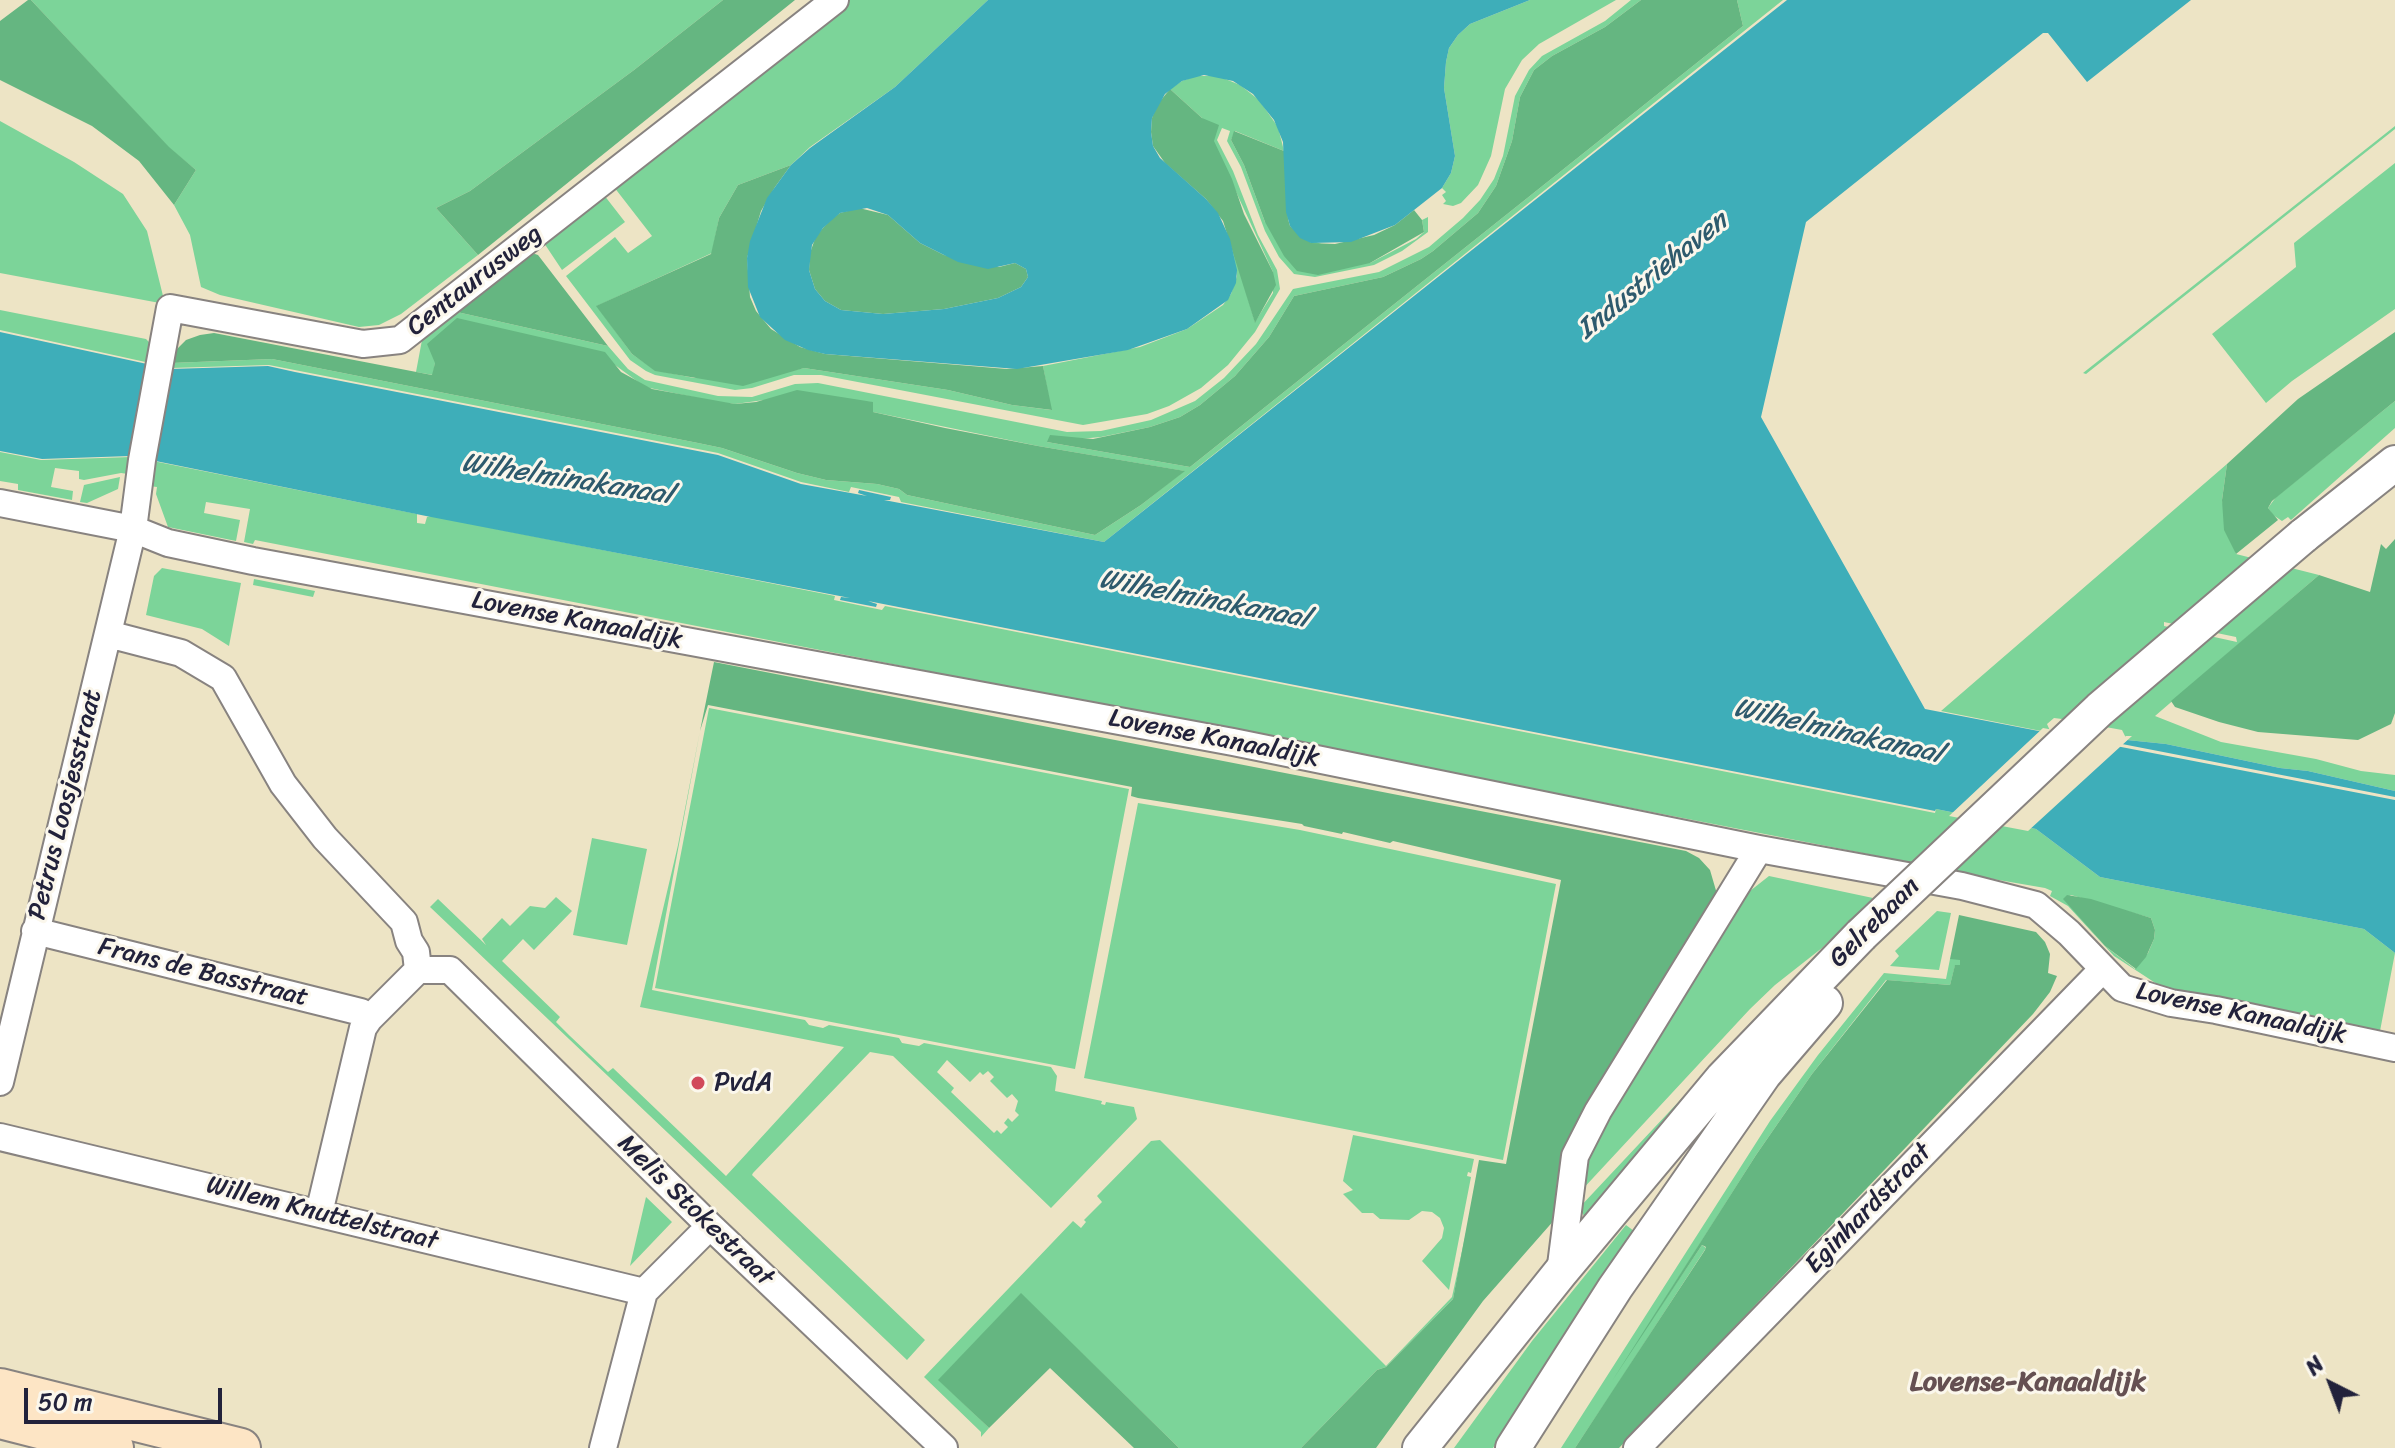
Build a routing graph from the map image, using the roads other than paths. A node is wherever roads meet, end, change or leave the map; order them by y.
1 (835, 0) edge
2 (2395, 463) edge
3 (2395, 482) edge
4 (0, 503) edge
5 (133, 529) junction
6 (2313, 539) junction
7 (108, 634) junction
8 (1759, 849) junction
9 (35, 931) junction
10 (1871, 936) junction
11 (418, 970) junction
12 (2102, 970) junction
13 (369, 1019) junction
14 (2395, 1048) edge
15 (0, 1082) edge
16 (0, 1137) edge
17 (319, 1213) junction
18 (710, 1226) junction
19 (1560, 1273) junction
20 (644, 1292) junction
21 (0, 1388) edge
22 (0, 1419) edge
23 (111, 1448) edge
24 (241, 1448) edge
25 (603, 1448) edge
26 (944, 1448) edge
27 (1420, 1448) edge
28 (1513, 1448) edge
29 (1637, 1448) edge

1 - 5 street, Centaurusweg
2 - 6 street, Gelrebaan
3 - 6 street, Gelrebaan
4 - 5 street, Lovense Kanaaldijk
5 - 7 street, Petrus Loosjesstraat
5 - 8 street, Lovense Kanaaldijk
6 - 10 street, Gelrebaan, bridge
7 - 9 street, Petrus Loosjesstraat
7 - 11 street
8 - 12 street, Lovense Kanaaldijk
8 - 19 street
9 - 13 street, Frans de Basstraat
9 - 15 street, Petrus Loosjesstraat
10 - 19 street, Gelrebaan
10 - 28 street, Gelrebaan
11 - 13 street
11 - 18 street, Melis Stokestraat
12 - 14 street, Lovense Kanaaldijk
12 - 29 street, Eginhardstraat
13 - 17 street
16 - 17 street, Willem Knuttelstraat
17 - 20 street, Willem Knuttelstraat
18 - 20 street
18 - 26 street, Melis Stokestraat
19 - 27 street, Gelrebaan
20 - 25 street
21 - 24 main road
22 - 23 main road

